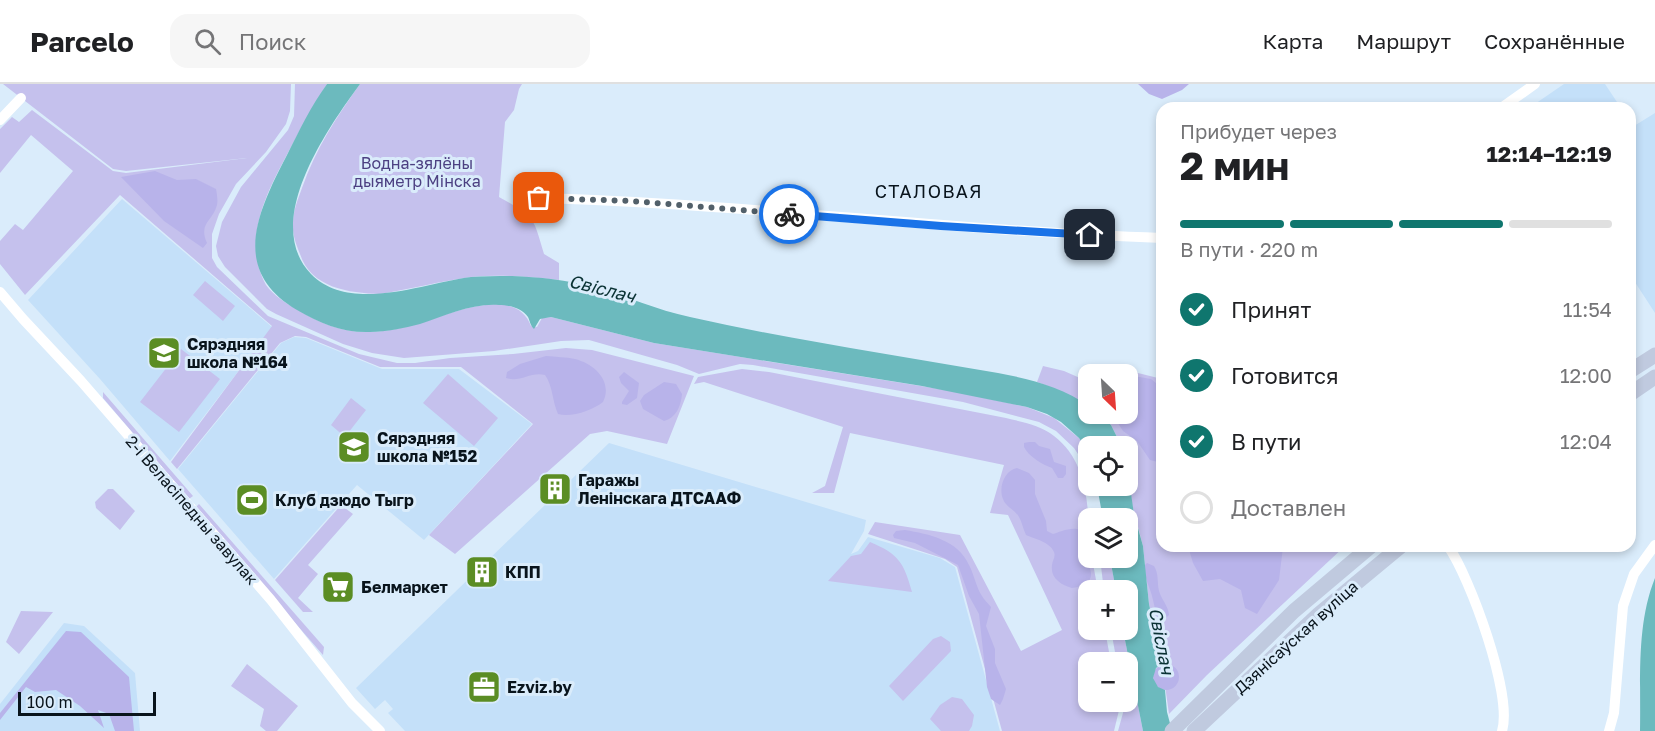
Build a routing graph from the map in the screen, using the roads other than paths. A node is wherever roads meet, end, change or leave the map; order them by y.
1 (1535, 84) edge
2 (21, 98) dead end
3 (1510, 102) edge
4 (0, 120) edge
5 (539, 198) dead end
6 (1156, 238) edge
7 (0, 292) edge
8 (1655, 355) edge
9 (1636, 367) edge
10 (1655, 377) edge
11 (1636, 389) edge
12 (1655, 545) edge
13 (1364, 552) edge
14 (1394, 552) edge
15 (1451, 552) edge
16 (1196, 722) edge
17 (380, 731) edge
18 (1172, 731) edge
19 (1502, 731) edge
20 (1609, 731) edge

1 - 3 street
2 - 4 street
5 - 6 street
7 - 17 street, 2-і Веласіпедны завулак
8 - 9 main road
10 - 11 main road
12 - 20 street
13 - 16 main road, Дзянісаўская вуліца
14 - 16 main road, Дзянісаўская вуліца
15 - 19 street
16 - 18 main road, Дзянісаўская вуліца

